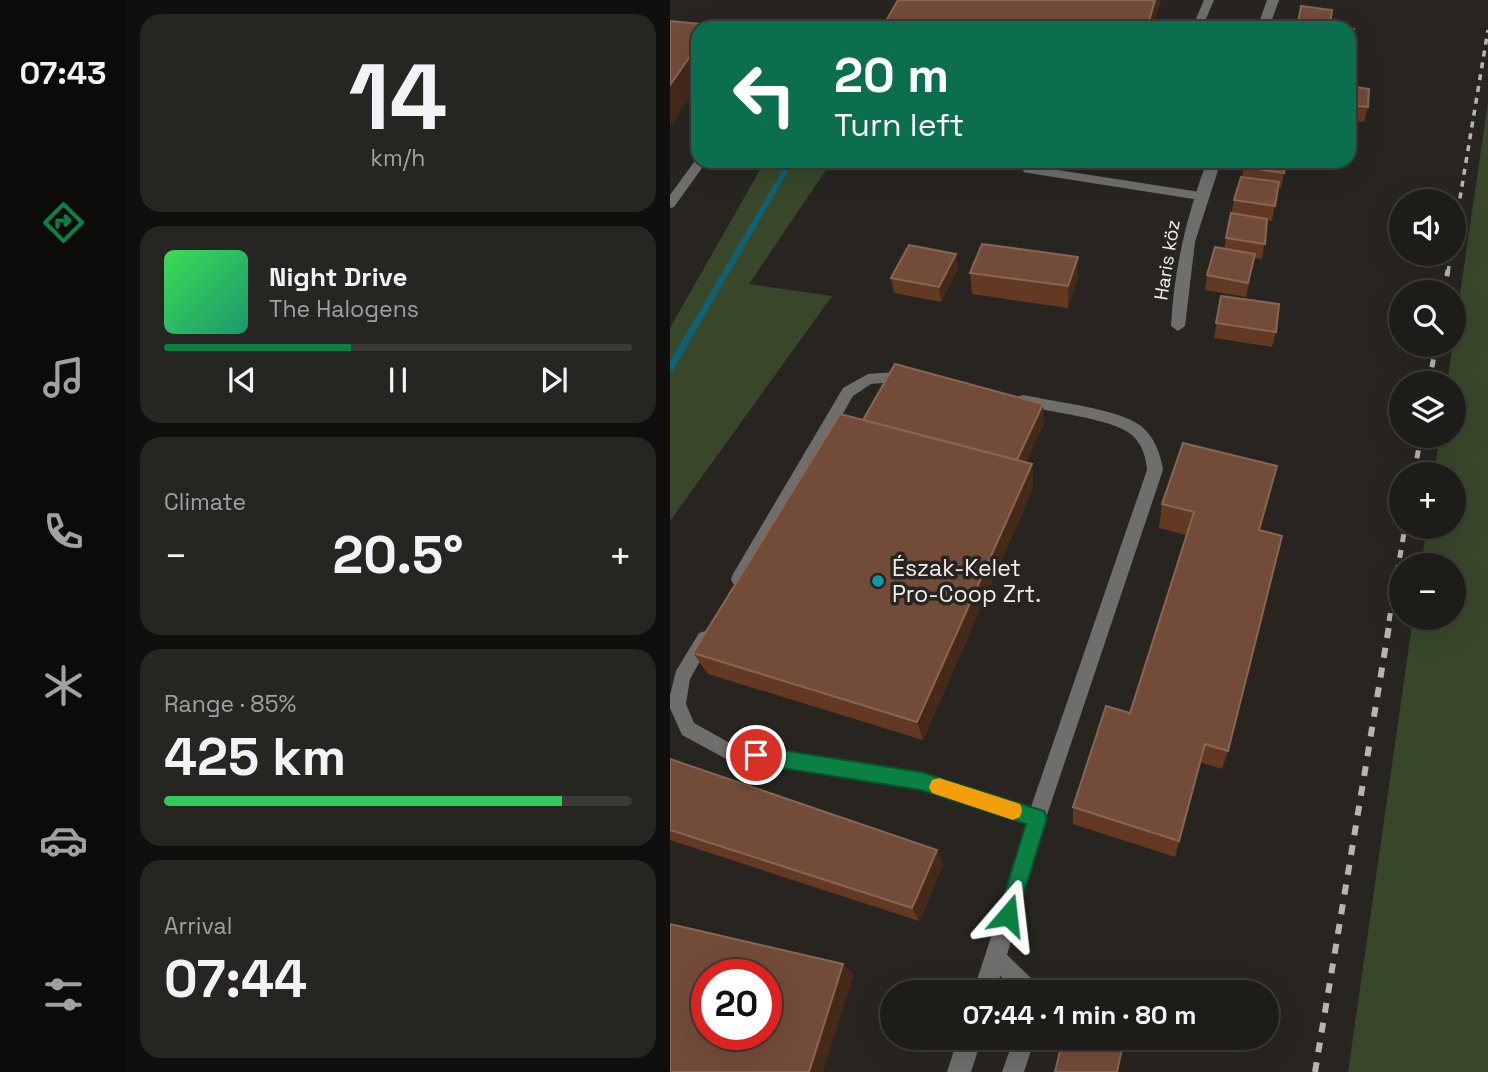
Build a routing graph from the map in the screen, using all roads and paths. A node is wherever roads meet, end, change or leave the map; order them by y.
1 (1208, 0) edge
2 (1273, 0) edge
3 (1200, 21) edge
4 (1266, 21) edge
5 (696, 168) edge
6 (1027, 168) edge
7 (1211, 168) edge
8 (1200, 196) junction
9 (670, 204) edge
10 (1178, 326) dead end
11 (933, 379) edge
12 (1001, 395) edge
13 (730, 594) edge
14 (716, 618) edge
15 (1037, 818) junction
16 (998, 948) junction
17 (988, 980) edge
18 (1022, 980) edge
19 (966, 1050) edge
20 (1020, 1050) edge
21 (959, 1072) edge
22 (1013, 1072) edge

1 - 3 lane
2 - 4 street
5 - 9 lane
6 - 8 lane
7 - 8 street, Haris köz
8 - 10 street, Haris köz
11 - 13 lane
12 - 15 lane
14 - 15 lane
15 - 16 lane
16 - 17 street
16 - 18 lane
19 - 21 street
20 - 22 lane

